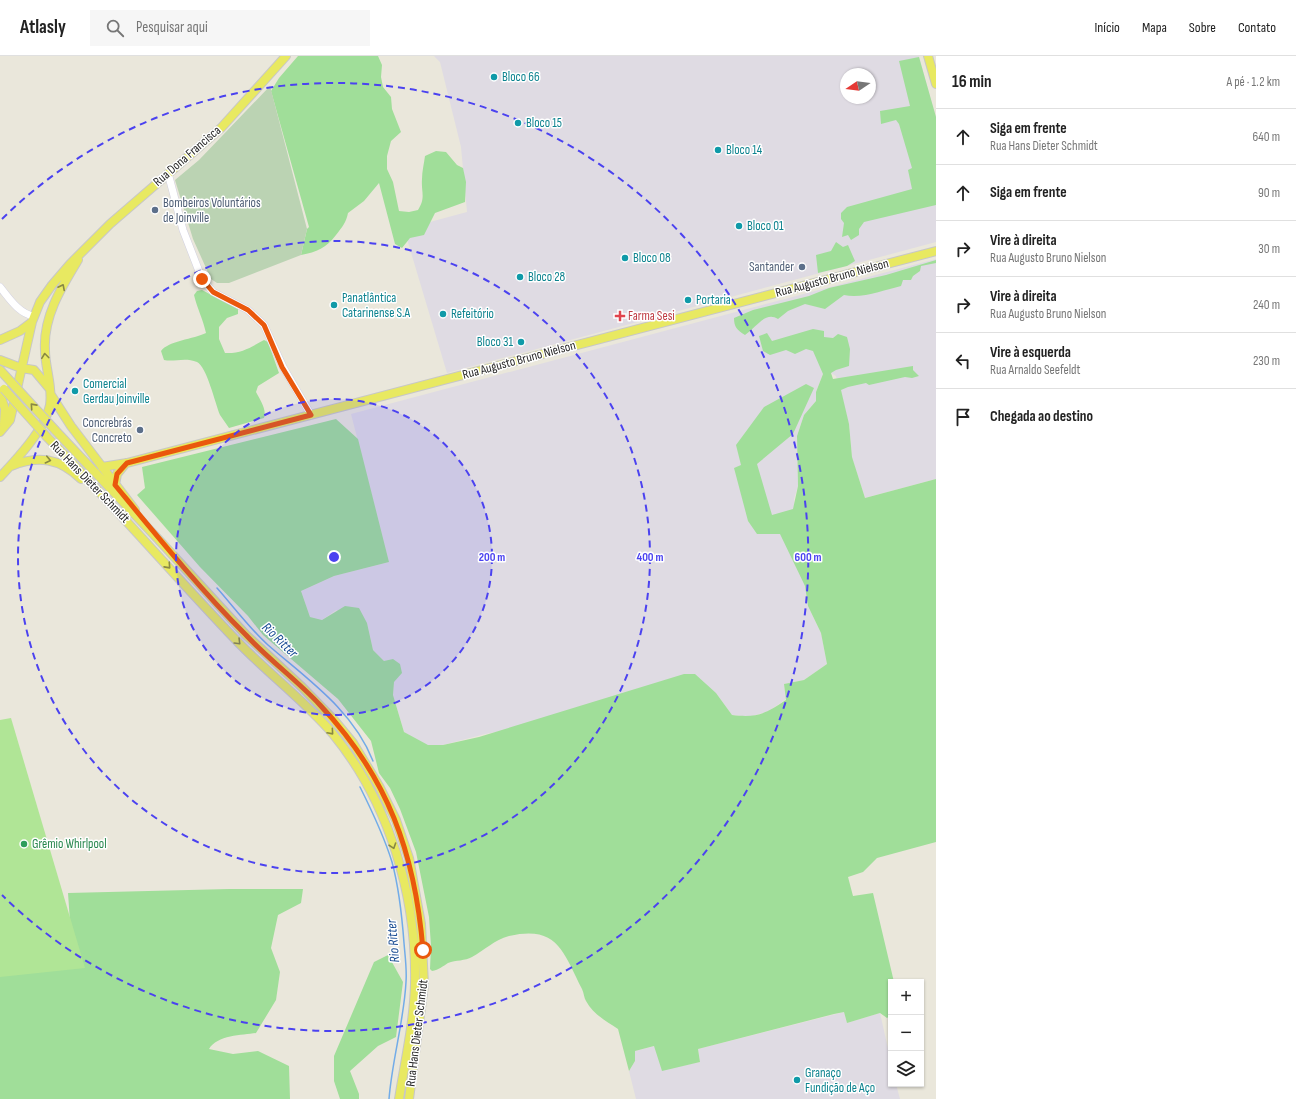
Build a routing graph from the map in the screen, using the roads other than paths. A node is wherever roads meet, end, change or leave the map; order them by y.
1 (286, 56) edge
2 (928, 56) edge
3 (936, 84) edge
4 (168, 173) junction
5 (84, 251) junction
6 (936, 251) edge
7 (0, 287) edge
8 (33, 319) junction
9 (47, 323) junction
10 (0, 340) edge
11 (0, 360) edge
12 (21, 368) junction
13 (0, 370) edge
14 (1, 389) edge
15 (50, 392) junction
16 (311, 415) junction
17 (1, 431) edge
18 (127, 463) junction
19 (10, 466) junction
20 (102, 467) junction
21 (0, 477) edge
22 (115, 485) junction
23 (158, 539) junction
24 (150, 545) junction
25 (399, 1099) edge
26 (409, 1099) edge

1 - 4 main road, Rua Dona Francisca
2 - 3 main road
4 - 5 main road, Rua Dona Francisca
4 - 16 street
5 - 8 main road, Rua Dona Francisca
9 -> 5 main road, Rua Dona Francisca
6 - 16 main road, Rua Augusto Bruno Nielson
7 - 8 street
8 - 9 main road
8 - 10 main road
8 - 12 main road, Rua Dona Francisca
15 -> 9 main road, Rua Dona Francisca
11 - 12 main road
12 - 15 main road
12 - 17 main road, Rua Dona Francisca
23 -> 13 main road, Rua Hans Dieter Schmidt, bridge
14 - 17 main road
14 - 24 main road, Rua Hans Dieter Schmidt, bridge
15 - 19 main road, Rua Dona Francisca
15 - 20 main road
16 - 18 main road, Rua Augusto Bruno Nielson
18 - 20 main road, Rua Augusto Bruno Nielson
18 - 22 main road
19 - 21 main road, Rua Dona Francisca
19 -> 24 main road
20 - 22 main road
22 - 23 main road
23 - 26 main road, Rua Hans Dieter Schmidt
24 -> 25 main road, Rua Hans Dieter Schmidt

